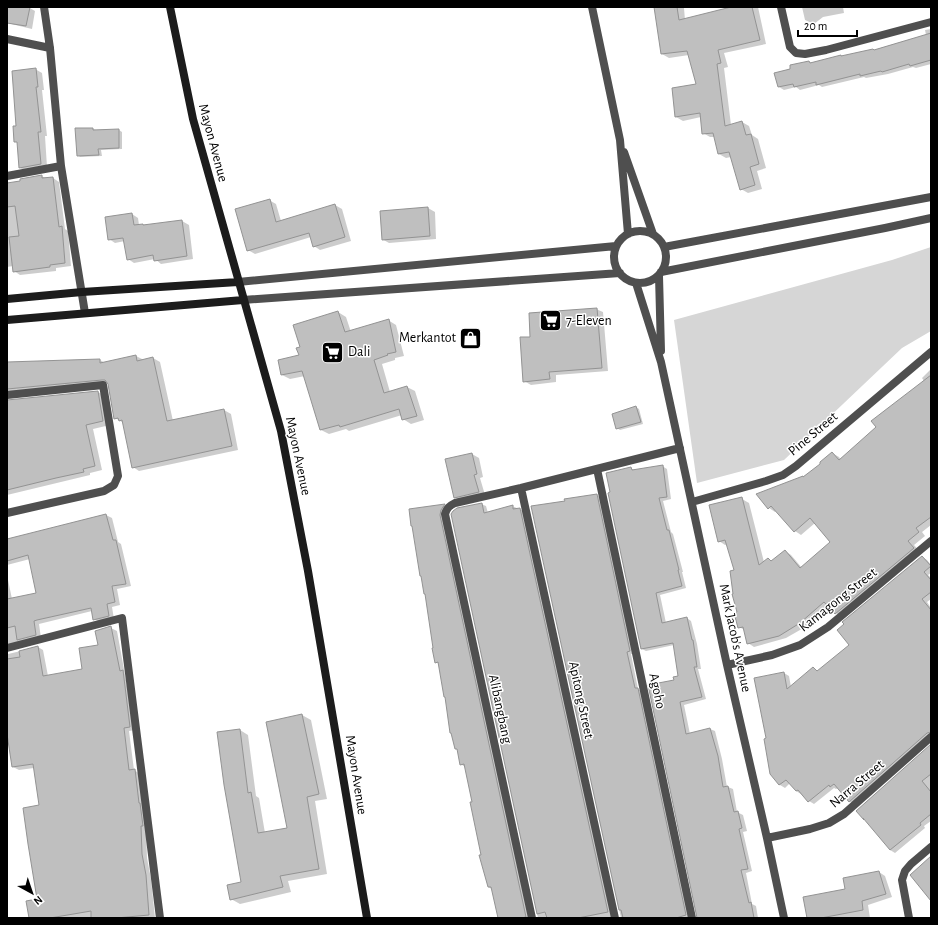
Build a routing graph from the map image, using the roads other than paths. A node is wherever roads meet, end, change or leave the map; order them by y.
1 (44, 7) edge
2 (170, 7) edge
3 (592, 7) edge
4 (781, 7) edge
5 (931, 22) edge
6 (7, 38) edge
7 (50, 48) junction
8 (620, 140) junction
9 (61, 166) junction
10 (7, 176) edge
11 (931, 197) edge
12 (931, 218) edge
13 (628, 234) junction
14 (653, 234) junction
15 (616, 246) junction
16 (664, 247) junction
17 (620, 273) junction
18 (660, 274) junction
19 (238, 282) junction
20 (636, 282) junction
21 (82, 292) junction
22 (7, 299) edge
23 (243, 300) junction
24 (85, 313) junction
25 (7, 320) edge
26 (931, 352) edge
27 (661, 362) junction
28 (7, 395) edge
29 (680, 448) junction
30 (597, 469) junction
31 (521, 488) junction
32 (692, 502) junction
33 (7, 513) edge
34 (931, 541) edge
35 (7, 648) edge
36 (727, 665) junction
37 (931, 737) edge
38 (767, 838) junction
39 (931, 847) edge
40 (160, 918) edge
41 (367, 918) edge
42 (532, 918) edge
43 (616, 918) edge
44 (692, 918) edge
45 (784, 918) edge
46 (909, 918) edge

1 - 7 street
2 - 19 main road, Mayon Avenue
3 - 8 street
4 - 5 street
6 - 7 street
7 - 9 street
8 - 13 street
8 - 14 street
9 - 10 street
9 - 21 street
11 - 16 street
12 - 18 street
13 - 14 street
13 - 15 street
14 - 16 street
15 - 17 street
15 - 19 street
16 - 18 street
17 - 20 street
17 - 23 street
18 - 20 street
18 - 27 street, Mark Jacob's Avenue
19 - 21 main road
19 - 23 main road, Mayon Avenue
20 - 27 street, Mark Jacob's Avenue
21 - 22 main road
21 - 24 street
23 - 24 main road
23 - 41 main road, Mayon Avenue
24 - 25 main road
26 - 32 street, Pine Street
27 - 29 street, Mark Jacob's Avenue
28 - 33 street
29 - 30 street
29 - 32 street, Mark Jacob's Avenue
30 - 31 street
30 - 44 street, Agoho
31 - 42 street, Alibangbang
31 - 43 street, Apitong Street
32 - 36 street, Mark Jacob's Avenue
34 - 36 street, Kamagong Street
35 - 40 street
36 - 38 street, Mark Jacob's Avenue
37 - 38 street, Narra Street
38 - 45 street, Mark Jacob's Avenue
39 - 46 street

